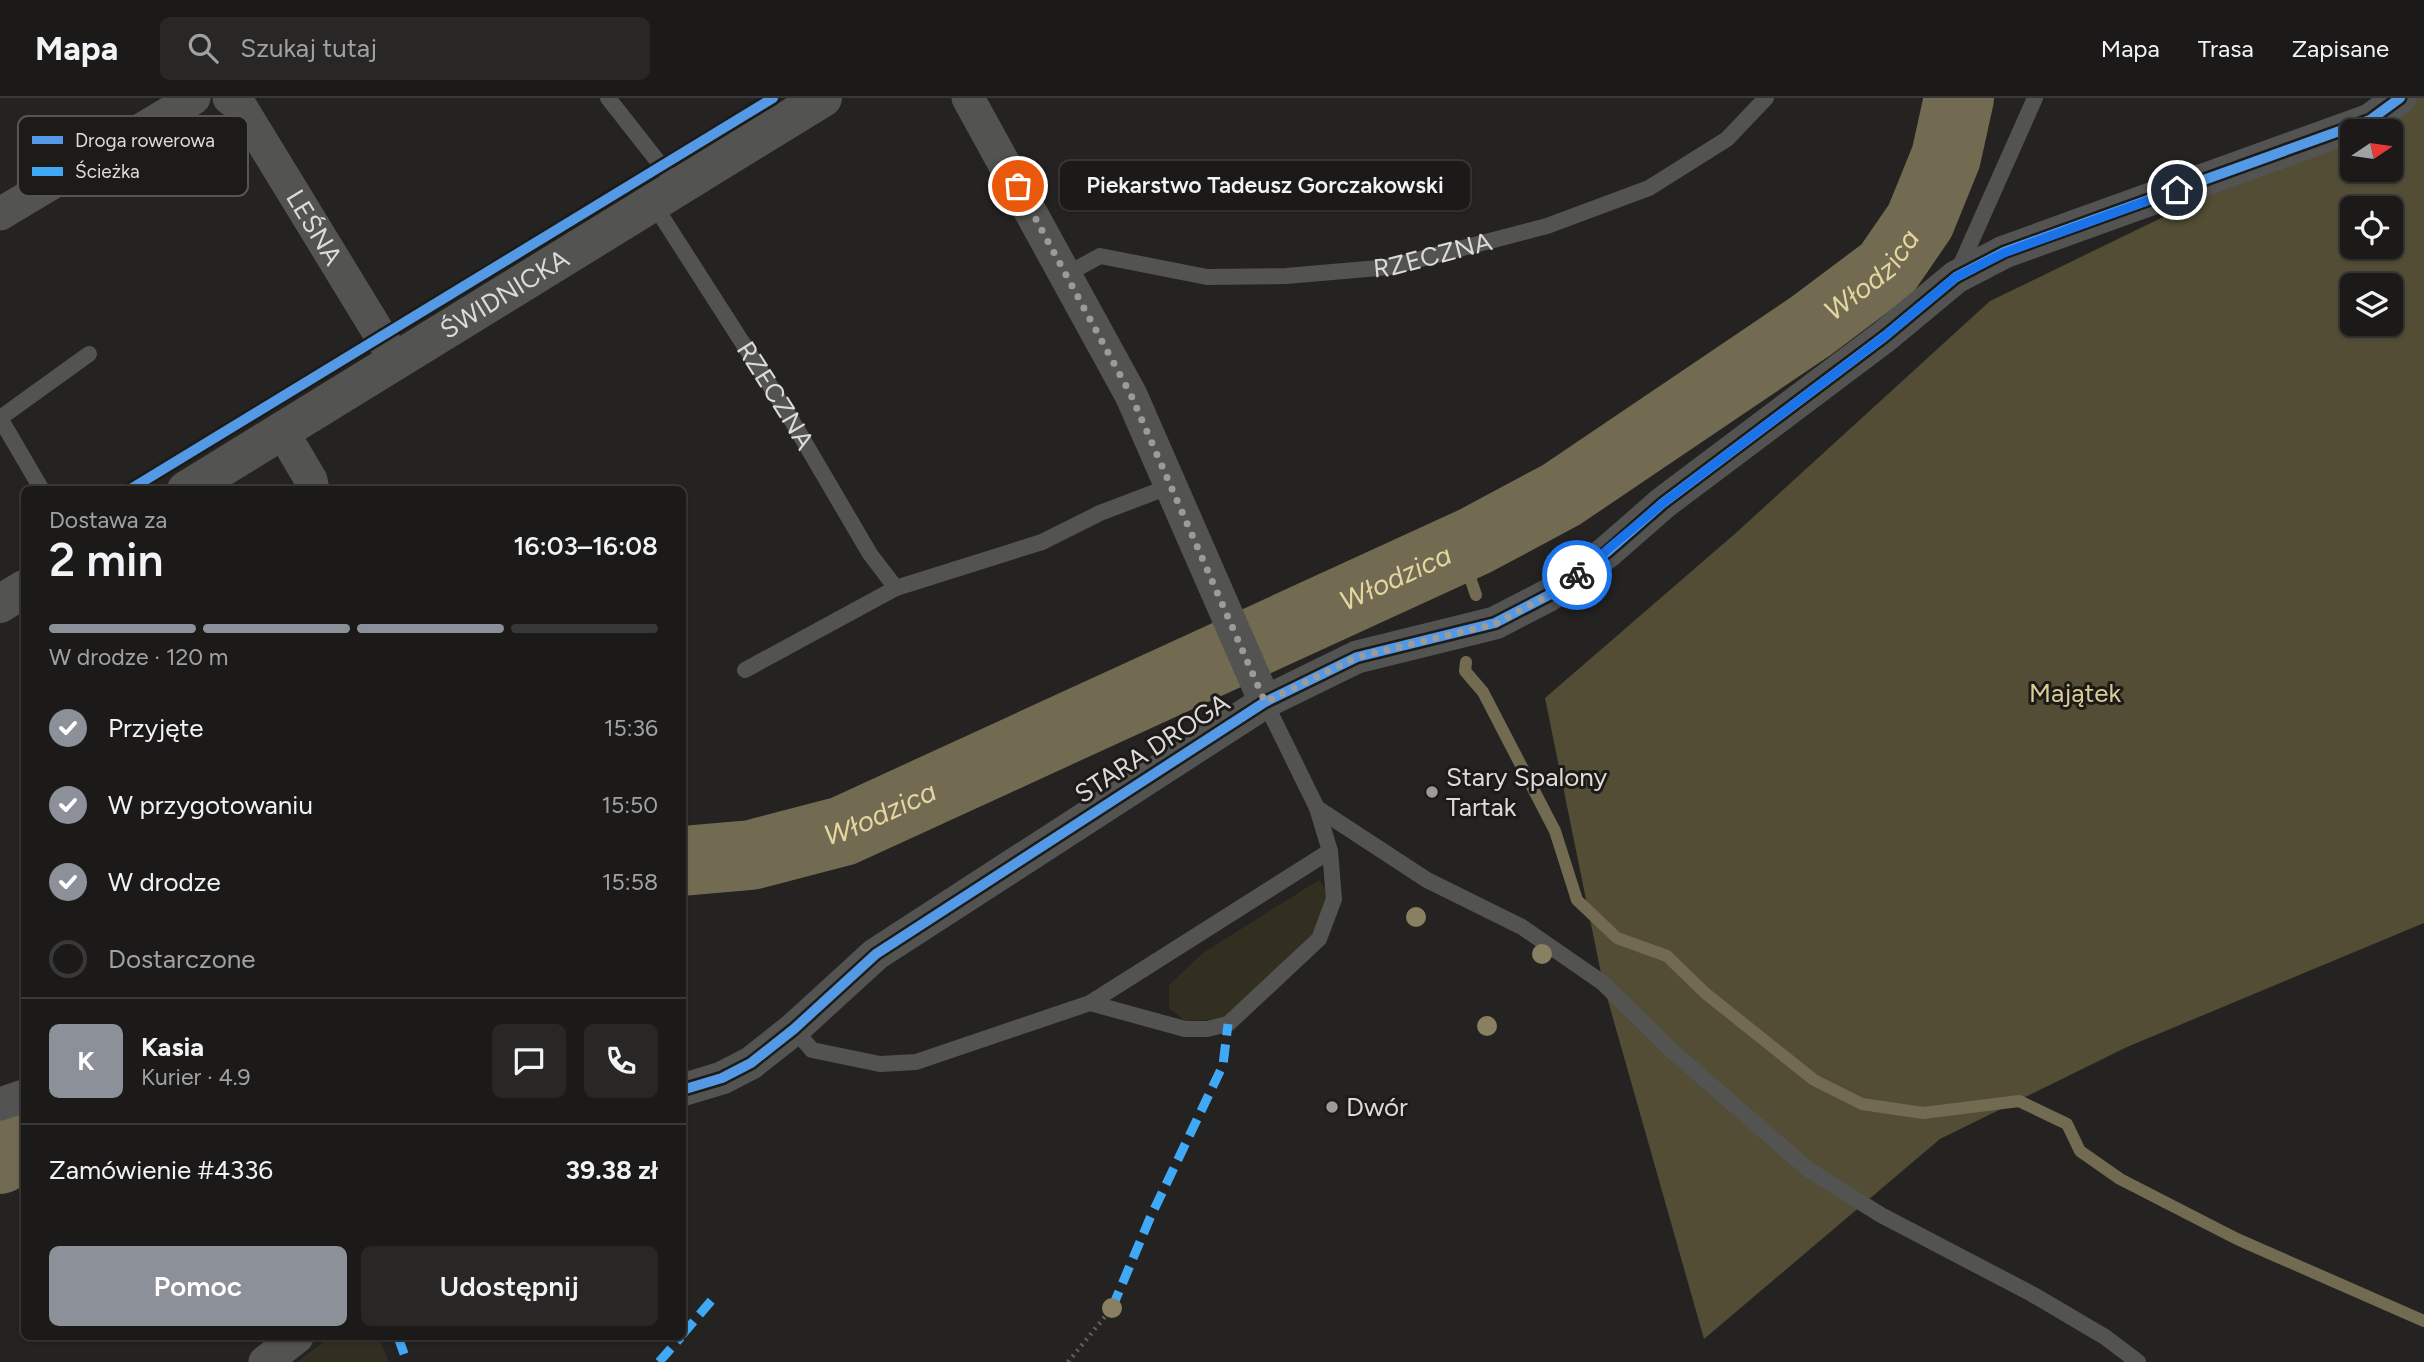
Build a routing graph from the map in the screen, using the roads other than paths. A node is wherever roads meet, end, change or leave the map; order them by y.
1 (194, 98) edge
2 (229, 98) edge
3 (608, 98) edge
4 (823, 98) edge
5 (968, 98) edge
6 (1766, 98) edge
7 (2035, 98) edge
8 (2400, 98) edge
9 (164, 116) edge
10 (246, 116) edge
11 (248, 118) edge
12 (665, 195) junction
13 (30, 196) edge
14 (0, 214) edge
15 (1068, 274) junction
16 (1956, 277) junction
17 (89, 354) dead end
18 (396, 361) junction
19 (282, 431) junction
20 (1171, 485) junction
21 (39, 486) edge
22 (193, 486) edge
23 (312, 486) edge
24 (896, 588) junction
25 (21, 591) edge
26 (0, 604) edge
27 (745, 670) dead end
28 (1260, 691) junction
29 (1317, 808) junction
30 (1330, 851) junction
31 (1090, 1003) junction
32 (794, 1030) junction
33 (686, 1089) edge
34 (21, 1097) edge
35 (0, 1104) edge
36 (293, 1340) edge
37 (265, 1362) edge
38 (2138, 1362) edge

1 - 9 street
2 - 10 street, LEŚNA
3 - 12 lane, RZECZNA
4 - 12 street, ŚWIDNICKA
5 - 15 street
6 - 15 lane, RZECZNA
7 - 16 lane
8 - 16 street, STARA DROGA
11 - 18 street, LEŚNA
12 - 18 street, ŚWIDNICKA
12 - 24 lane, RZECZNA
13 - 14 street
15 - 20 street
16 - 28 street, STARA DROGA
17 - 21 lane
18 - 19 street, ŚWIDNICKA
19 - 22 street, ŚWIDNICKA
19 - 23 street
20 - 24 lane
20 - 28 street
24 - 27 lane
25 - 26 street
28 - 29 lane
28 - 32 street, STARA DROGA
29 - 30 lane
29 - 38 lane
30 - 31 lane
30 - 31 lane
31 - 32 lane
32 - 33 street, STARA DROGA
34 - 35 street
36 - 37 street

